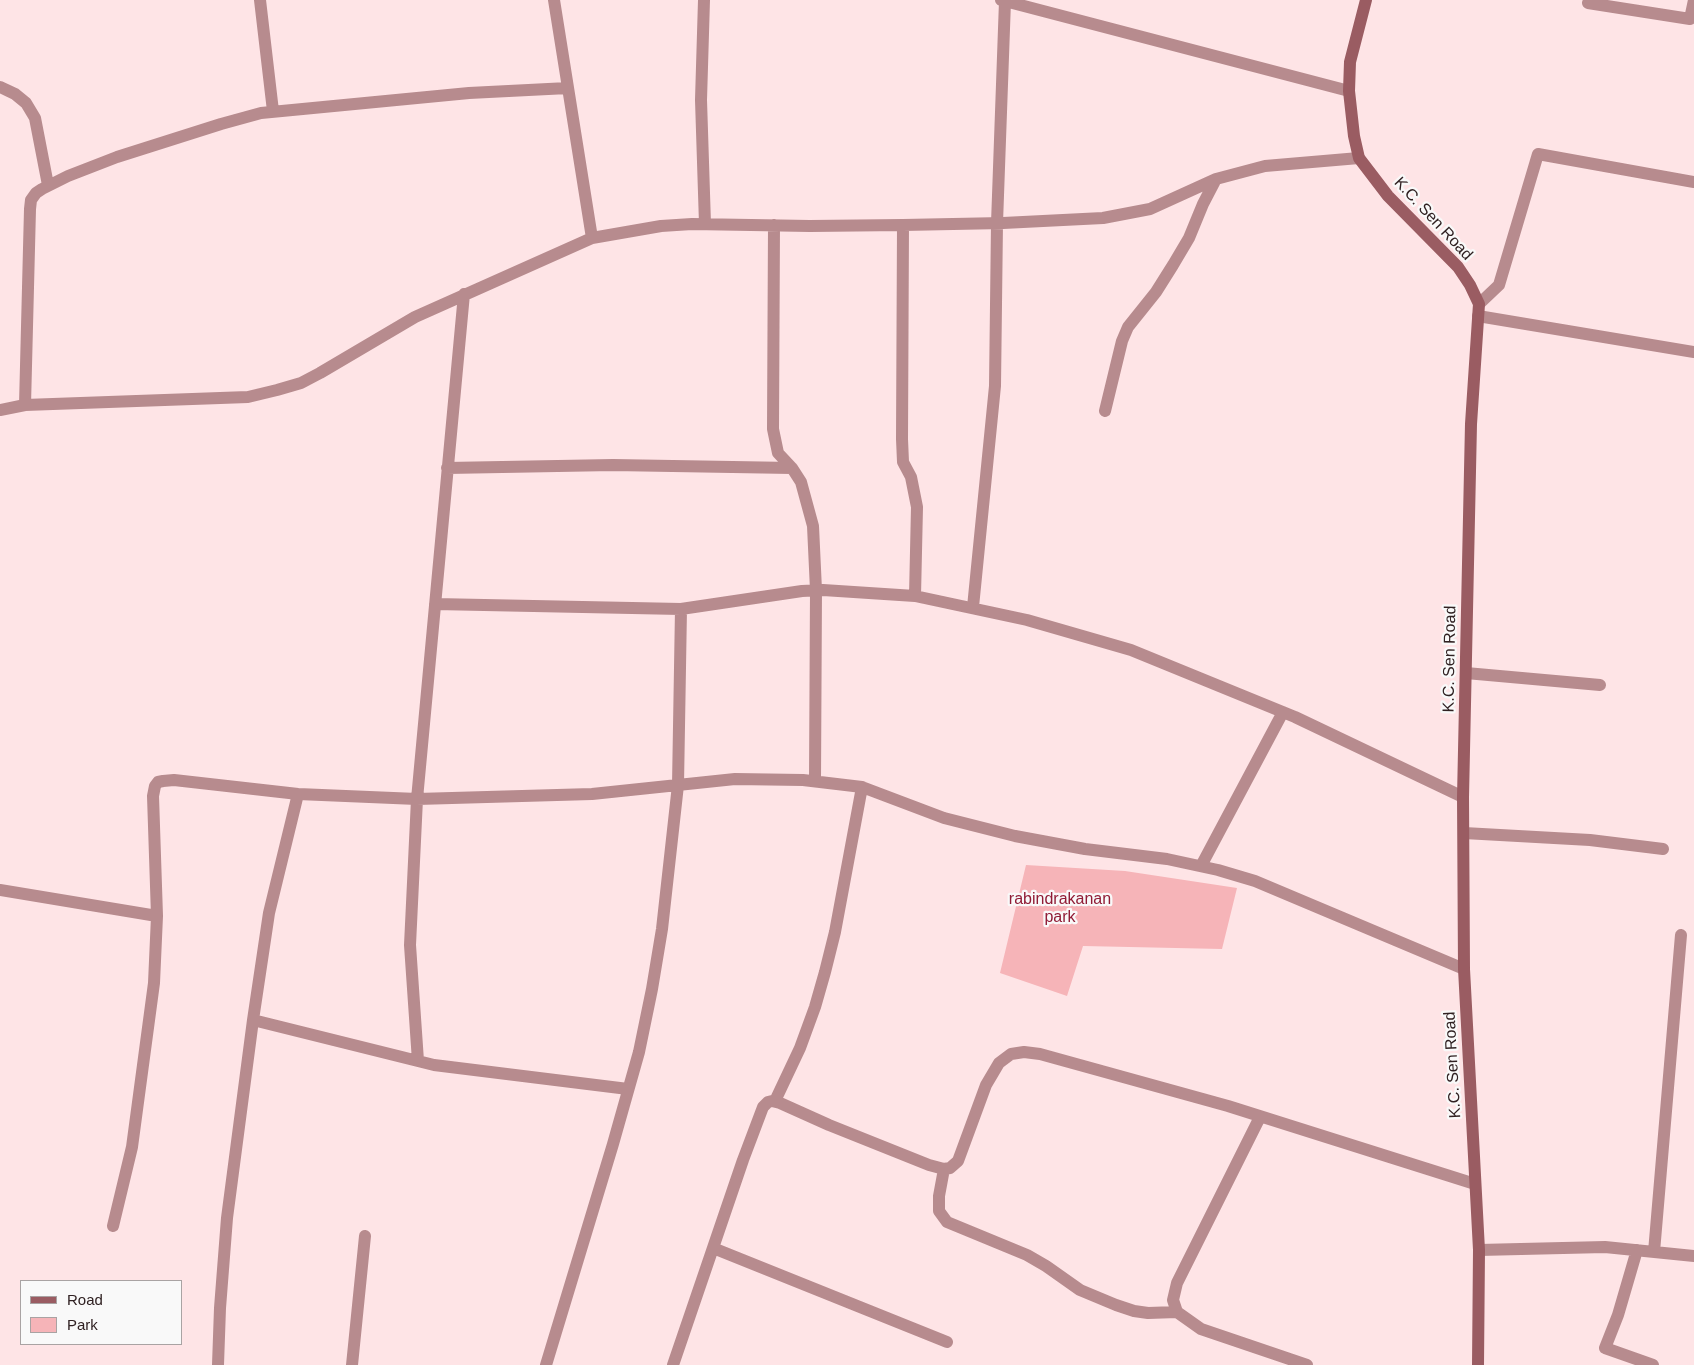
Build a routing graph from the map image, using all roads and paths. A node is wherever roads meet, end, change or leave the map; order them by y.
1 (260, 0) edge
2 (554, 0) edge
3 (704, 0) edge
4 (1003, 0) edge
5 (1366, 0) edge
6 (1694, 0) edge
7 (1588, 3) dead end
8 (1692, 19) edge
9 (0, 87) edge
10 (568, 88) junction
11 (1349, 91) junction
12 (274, 111) junction
13 (1359, 158) junction
14 (1216, 179) junction
15 (1694, 182) edge
16 (48, 185) junction
17 (997, 223) junction
18 (705, 224) junction
19 (774, 225) junction
20 (903, 225) junction
21 (592, 238) junction
22 (464, 294) junction
23 (1478, 310) junction
24 (1694, 352) edge
25 (25, 405) junction
26 (0, 410) edge
27 (1105, 411) dead end
28 (447, 468) junction
29 (792, 468) junction
30 (816, 590) junction
31 (915, 596) junction
32 (435, 604) junction
33 (973, 607) junction
34 (681, 609) junction
35 (1466, 673) junction
36 (1600, 685) dead end
37 (1283, 712) junction
38 (815, 781) junction
39 (678, 785) junction
40 (862, 787) junction
41 (298, 794) junction
42 (1463, 797) junction
43 (417, 799) junction
44 (1464, 833) junction
45 (1663, 849) dead end
46 (1201, 866) junction
47 (0, 890) edge
48 (157, 916) junction
49 (1681, 935) dead end
50 (1464, 969) junction
51 (253, 1020) junction
52 (418, 1061) junction
53 (628, 1089) junction
54 (776, 1101) junction
55 (1260, 1117) junction
56 (944, 1169) junction
57 (1475, 1184) junction
58 (113, 1226) dead end
59 (365, 1236) dead end
60 (713, 1248) junction
61 (1479, 1250) junction
62 (1637, 1250) junction
63 (1654, 1252) junction
64 (1694, 1256) edge
65 (1177, 1312) junction
66 (947, 1342) dead end
67 (218, 1365) edge
68 (352, 1365) edge
69 (546, 1365) edge
70 (673, 1365) edge
71 (1307, 1365) edge
72 (1478, 1365) edge
73 (1653, 1365) edge

1 - 12 street
2 - 10 street
3 - 18 street
4 - 11 street
4 - 17 street
5 - 11 street, K.C. Sen Road
6 - 8 street
7 - 8 street
9 - 16 street
10 - 12 street
10 - 21 street
11 - 13 street, K.C. Sen Road
12 - 16 street
13 - 14 street
13 - 23 street, K.C. Sen Road
14 - 17 street
14 - 27 street
15 - 23 street
16 - 25 street
17 - 20 street
17 - 33 street
18 - 19 street
18 - 21 street
19 - 20 street
19 - 29 street
20 - 31 street
21 - 22 street
22 - 25 street
22 - 28 street
23 - 24 street
23 - 35 street, K.C. Sen Road
25 - 26 street
28 - 29 street
28 - 32 street
29 - 30 street
30 - 31 street
30 - 34 street
30 - 38 street
31 - 33 street
32 - 34 street
32 - 43 street
33 - 37 street
34 - 39 street
35 - 36 street
35 - 42 street, K.C. Sen Road
37 - 42 street
37 - 46 street
38 - 39 street
38 - 40 street
39 - 43 street
39 - 53 street
40 - 46 street
40 - 54 street
41 - 43 street
41 - 48 street
41 - 51 street
42 - 44 street, K.C. Sen Road
43 - 52 street
44 - 45 street
44 - 50 street, K.C. Sen Road
46 - 50 street
47 - 48 street
48 - 58 street
49 - 63 street
50 - 57 street, K.C. Sen Road
51 - 52 street
51 - 67 street
52 - 53 street
53 - 69 street
54 - 56 street
54 - 60 street
55 - 56 street
55 - 57 street
55 - 65 street
56 - 65 street
57 - 61 street, K.C. Sen Road
59 - 68 street
60 - 66 street
60 - 70 street
61 - 62 street
61 - 72 street, K.C. Sen Road
62 - 63 street
62 - 73 street
63 - 64 street
65 - 71 street

